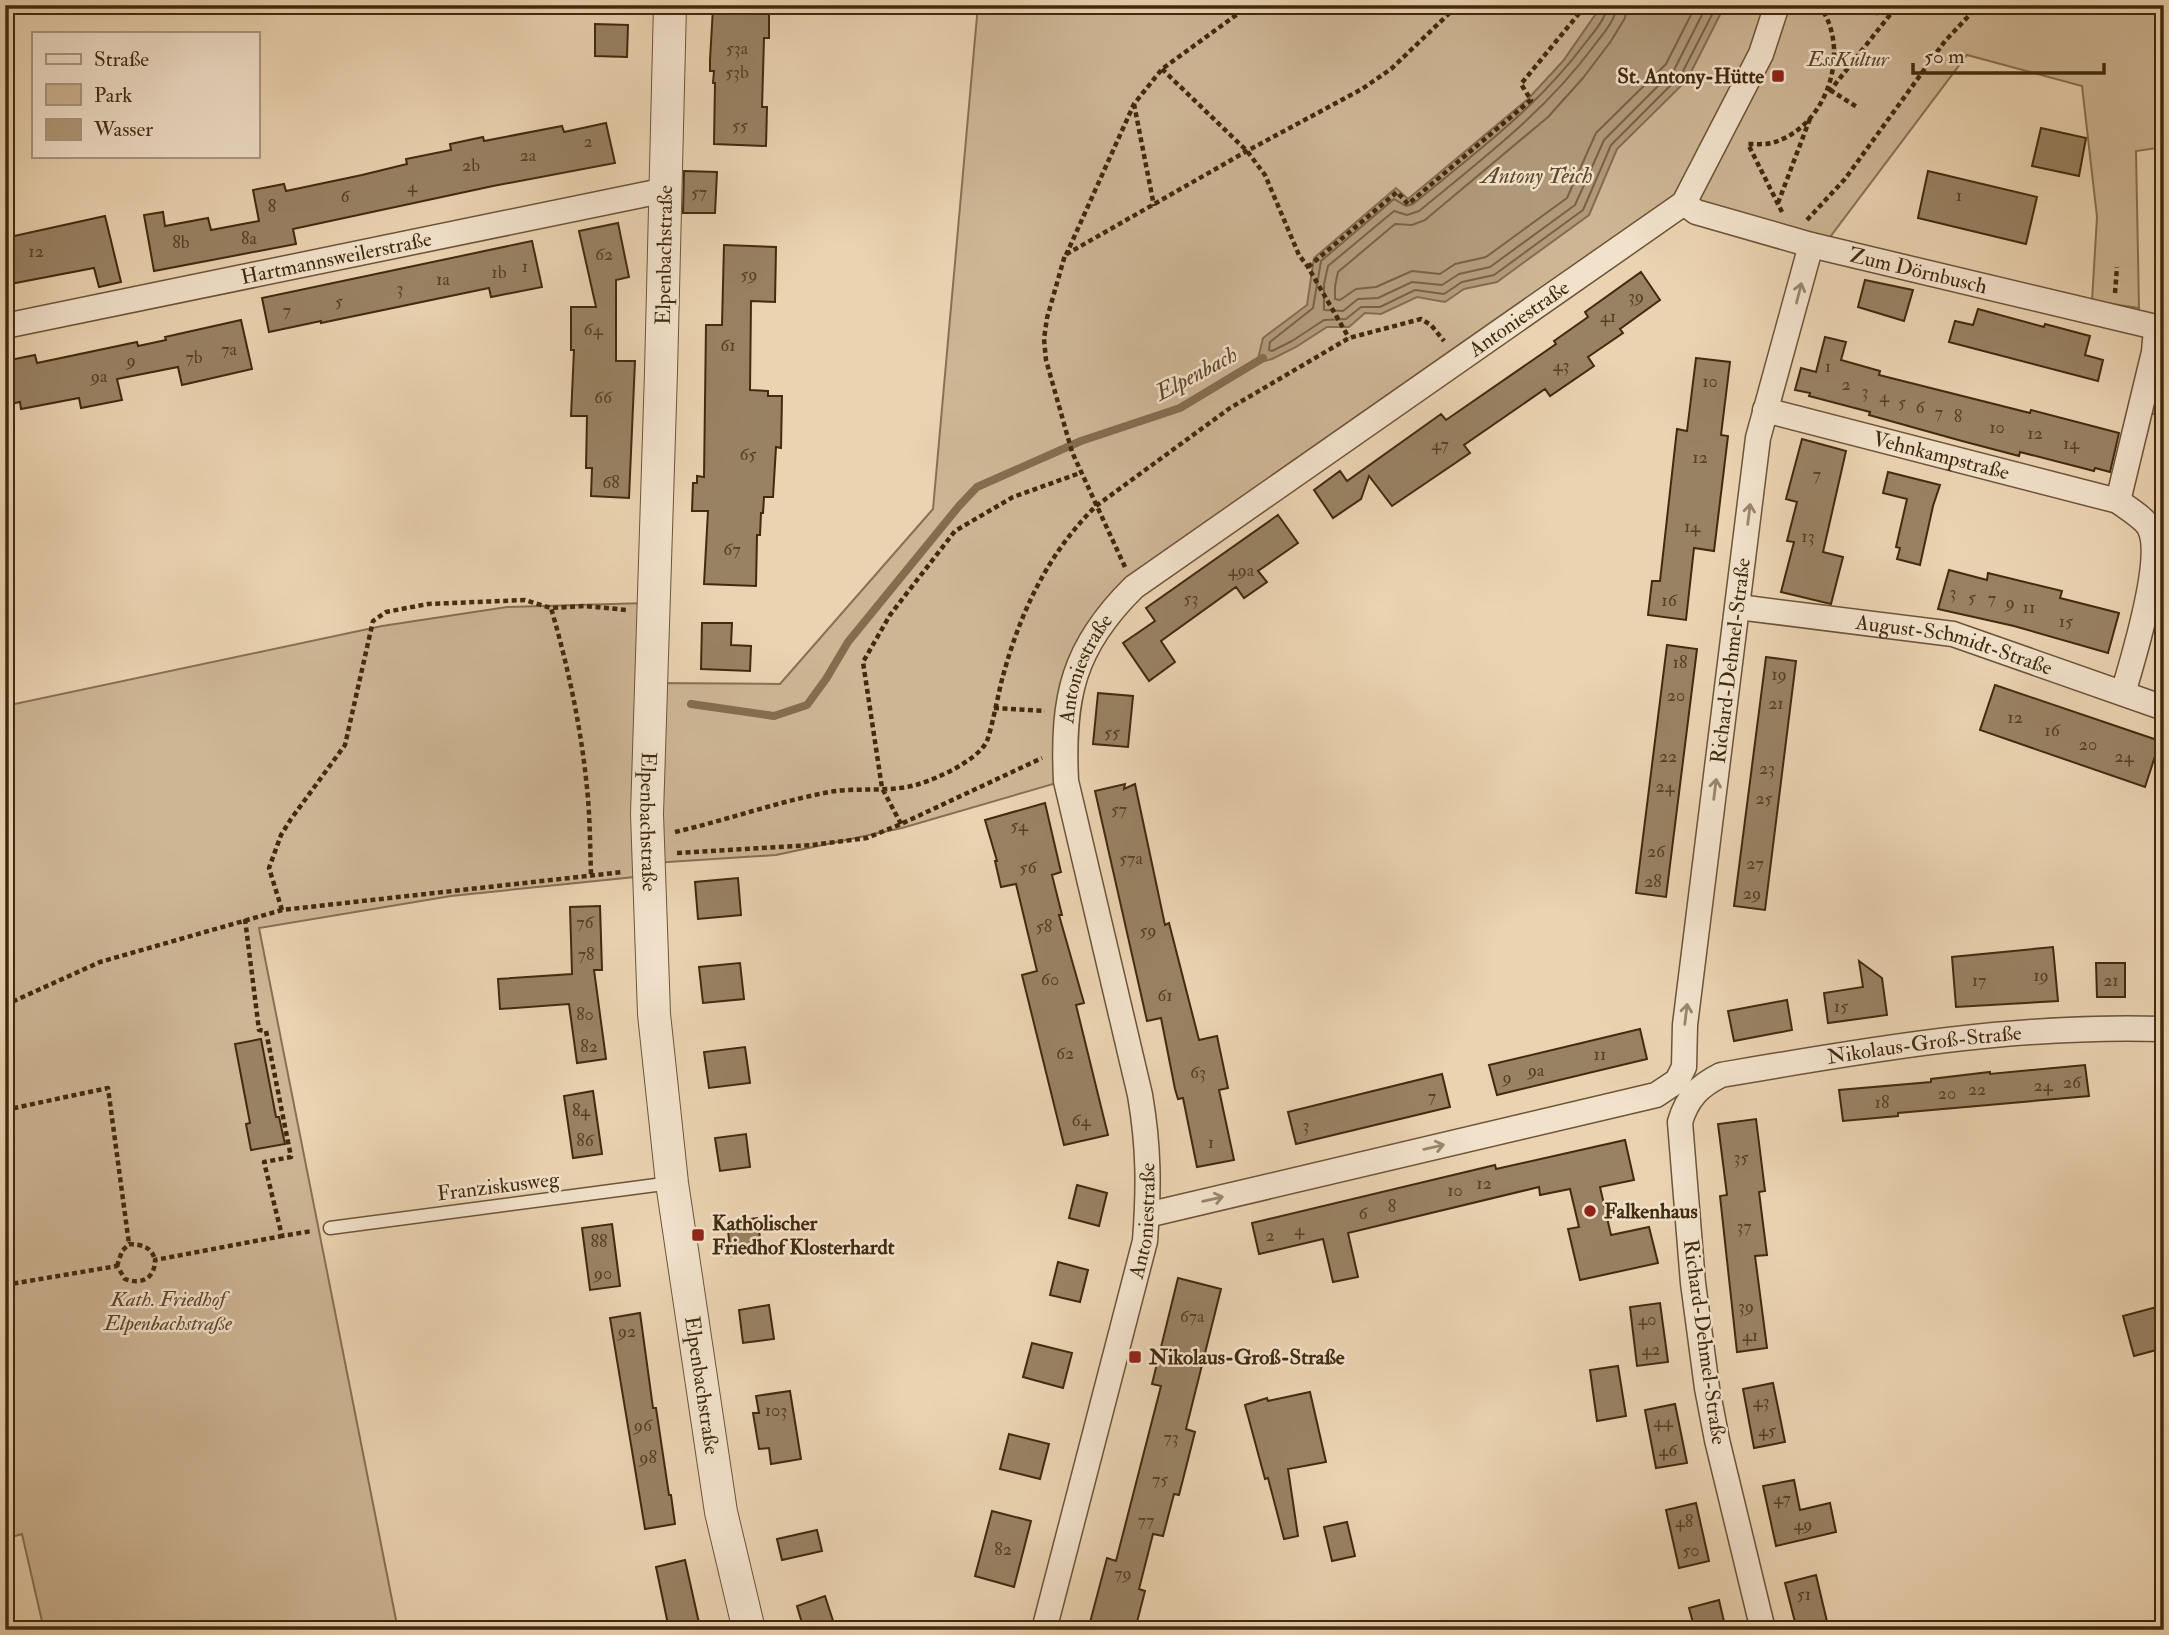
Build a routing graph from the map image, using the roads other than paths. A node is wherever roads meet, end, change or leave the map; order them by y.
1 (670, 5) edge
2 (1777, 5) edge
3 (666, 190) junction
4 (1684, 203) junction
5 (1793, 240) junction
6 (5, 326) edge
7 (2160, 329) edge
8 (1765, 410) junction
9 (2118, 500) junction
10 (1738, 607) junction
11 (2123, 693) junction
12 (2164, 708) edge
13 (2164, 1029) edge
14 (1685, 1088) junction
15 (671, 1183) junction
16 (1147, 1215) junction
17 (330, 1228) road end
18 (749, 1630) edge
19 (1044, 1630) edge
20 (1763, 1630) edge

1 - 3 street, Elpenbachstraße
2 - 4 street, Antoniestraße
3 - 6 street, Hartmannsweilerstraße
3 - 15 street, Elpenbachstraße
4 - 5 street, Zum Dörnbusch
4 - 16 street, Antoniestraße
5 - 7 street, Zum Dörnbusch
8 -> 5 street, Richard-Dehmel-Straße
7 - 9 street
8 - 9 street, Vehnkampstraße
10 -> 8 street, Richard-Dehmel-Straße
9 - 11 street, Vehnkampstraße
10 - 11 street, August-Schmidt-Straße
14 -> 10 street, Richard-Dehmel-Straße
11 - 12 street, August-Schmidt-Straße
13 - 14 street, Nikolaus-Groß-Straße
16 -> 14 street, Nikolaus-Groß-Straße
14 - 20 street, Richard-Dehmel-Straße
15 - 17 lane, Franziskusweg
15 - 18 street, Elpenbachstraße
16 - 19 street, Antoniestraße

